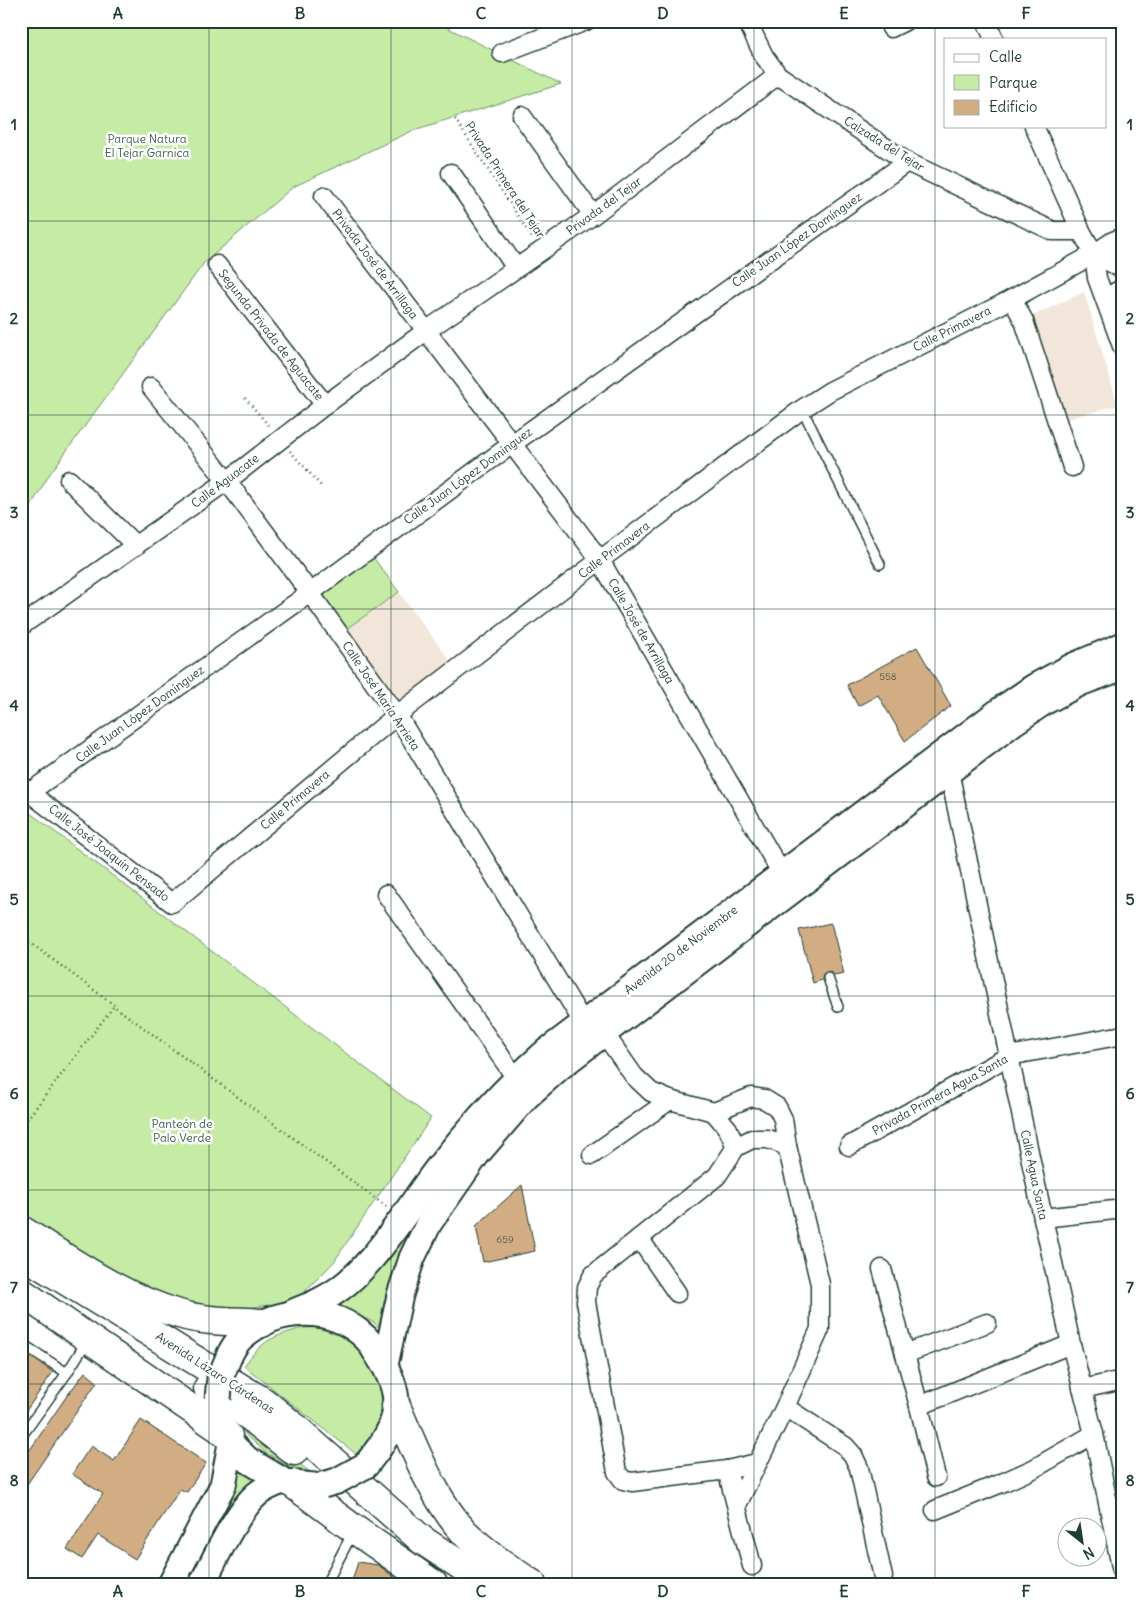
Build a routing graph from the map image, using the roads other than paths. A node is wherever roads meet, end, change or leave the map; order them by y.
1 (586, 21) edge
2 (748, 21) edge
3 (986, 21) edge
4 (994, 38) edge
5 (502, 53) dead end
6 (778, 75) junction
7 (522, 116) dead end
8 (1035, 128) edge
9 (908, 162) junction
10 (451, 172) dead end
11 (324, 196) dead end
12 (592, 215) junction
13 (1081, 231) junction
14 (1123, 238) edge
15 (1123, 251) edge
16 (1094, 254) junction
17 (217, 265) dead end
18 (516, 268) junction
19 (1123, 268) edge
20 (1123, 288) edge
21 (1012, 299) junction
22 (1108, 304) junction
23 (426, 331) junction
24 (1123, 349) edge
25 (151, 387) dead end
26 (325, 405) junction
27 (802, 409) junction
28 (512, 444) junction
29 (1072, 467) dead end
30 (69, 480) dead end
31 (227, 481) junction
32 (136, 546) junction
33 (600, 560) junction
34 (880, 564) dead end
35 (310, 593) junction
36 (21, 626) edge
37 (1123, 645) edge
38 (1123, 667) edge
39 (397, 715) junction
40 (949, 771) junction
41 (26, 789) edge
42 (782, 874) junction
43 (386, 894) dead end
44 (172, 903) joint
45 (828, 978) dead end
46 (838, 1007) dead end
47 (594, 1029) junction
48 (1123, 1035) edge
49 (1009, 1056) junction
50 (516, 1078) junction
51 (670, 1100) junction
52 (714, 1112) junction
53 (787, 1146) junction
54 (849, 1146) dead end
55 (736, 1147) junction
56 (592, 1155) dead end
57 (1123, 1209) edge
58 (1043, 1218) junction
59 (21, 1230) edge
60 (639, 1238) junction
61 (21, 1254) edge
62 (21, 1269) edge
63 (882, 1269) dead end
64 (21, 1292) edge
65 (677, 1293) dead end
66 (292, 1313) junction
67 (262, 1322) junction
68 (987, 1323) dead end
69 (89, 1339) junction
70 (21, 1343) edge
71 (1071, 1344) junction
72 (905, 1354) junction
73 (385, 1365) junction
74 (67, 1373) junction
75 (1123, 1380) edge
76 (1082, 1389) junction
77 (396, 1406) junction
78 (919, 1406) junction
79 (786, 1407) junction
80 (1094, 1434) junction
81 (21, 1437) edge
82 (229, 1440) junction
83 (757, 1463) junction
84 (727, 1470) junction
85 (936, 1477) dead end
86 (288, 1483) junction
87 (1116, 1504) edge
88 (737, 1505) junction
89 (935, 1510) dead end
90 (354, 1529) junction
91 (752, 1566) dead end
92 (883, 1576) dead end
93 (1123, 1578) edge
94 (171, 1584) edge
95 (202, 1584) edge
96 (326, 1584) edge
97 (433, 1584) edge
98 (460, 1584) edge
99 (490, 1584) edge
100 (532, 1584) edge

1 - 5 street
2 - 6 street, Calzada del Tejar
3 - 4 street
6 - 9 street, Calzada del Tejar
6 - 12 street, Privada del Tejar
7 - 12 street
8 - 13 street
9 - 13 street, Calzada del Tejar
9 - 28 street, Calle Juan López Domínguez
10 - 18 street
11 - 23 street, Privada José de Arrillaga
12 - 18 street, Privada del Tejar
13 - 16 street
14 - 16 street, Calle Primavera
15 - 16 street, Calle Primavera
16 - 19 street
16 - 21 street, Calle Primavera
16 - 22 street
17 - 26 street, Segunda Privada de Aguacate
18 - 23 street, Privada del Tejar
20 - 22 street
21 - 27 street, Calle Primavera
21 - 29 street
22 - 24 street
23 - 26 street, Calle Aguacate
23 - 28 street, Calle José de Arrillaga
25 - 31 street, Calle José María Arrieta
26 - 31 street, Calle Aguacate
27 - 33 street, Calle Primavera
27 - 34 lane
28 - 33 street, Calle José de Arrillaga
28 - 35 street, Calle Juan López Domínguez
30 - 32 street
31 - 32 street, Calle Aguacate
31 - 35 street, Calle José María Arrieta
32 - 36 street, Calle Aguacate
33 - 39 street, Calle Primavera
33 - 42 street, Calle José de Arrillaga
35 - 39 street, Calle José María Arrieta
35 - 41 street, Calle Juan López Domínguez
37 - 42 main road, Avenida 20 de Noviembre
38 - 40 main road, Avenida 20 de Noviembre
39 - 44 street, Calle Primavera
39 - 47 street, Calle José María Arrieta
40 - 47 main road, Avenida 20 de Noviembre
40 - 49 street, Calle Agua Santa
41 - 44 street, Calle José Joaquín Pensado
42 - 47 main road, Avenida 20 de Noviembre
43 - 50 street
45 - 46 lane
47 - 50 main road, Avenida 20 de Noviembre
47 - 51 street, Calle José María Arrieta
47 - 73 main road, Avenida 20 de Noviembre
48 - 49 street, Privada Primera Agua Santa
49 - 54 street, Privada Primera Agua Santa
49 - 58 street, Calle Agua Santa
50 - 66 main road, Avenida 20 de Noviembre
51 - 52 street, Calle José María Arrieta
51 - 56 street
52 - 53 street
52 - 55 street
53 - 55 street
53 - 79 street
55 - 60 street
57 - 58 street
58 - 71 street, Calle Agua Santa
59 - 67 highway
60 - 65 street
60 - 84 street
61 - 99 highway, Avenida Lázaro Cárdenas
62 - 98 highway, Avenida Lázaro Cárdenas
63 - 72 street
64 - 69 highway
66 - 67 main road
66 - 73 main road
67 - 82 main road, bridge
68 - 72 street
69 - 74 lane
69 - 82 highway
70 - 74 lane
71 - 76 street, Calle Agua Santa
71 - 78 street
72 - 78 street
73 - 77 main road
74 - 81 lane
75 - 76 street
76 - 80 street, Calle Agua Santa
77 - 86 main road, bridge
77 - 100 highway
78 - 85 street
79 - 83 street
79 - 92 street
80 - 87 street, Calle Agua Santa
80 - 89 street
82 - 86 main road
82 - 94 main road
83 - 84 street
83 - 88 street
84 - 88 street
86 - 90 highway
86 - 95 main road
87 - 93 street, Calle Agua Santa
88 - 91 street
90 - 96 lane
90 - 97 highway

